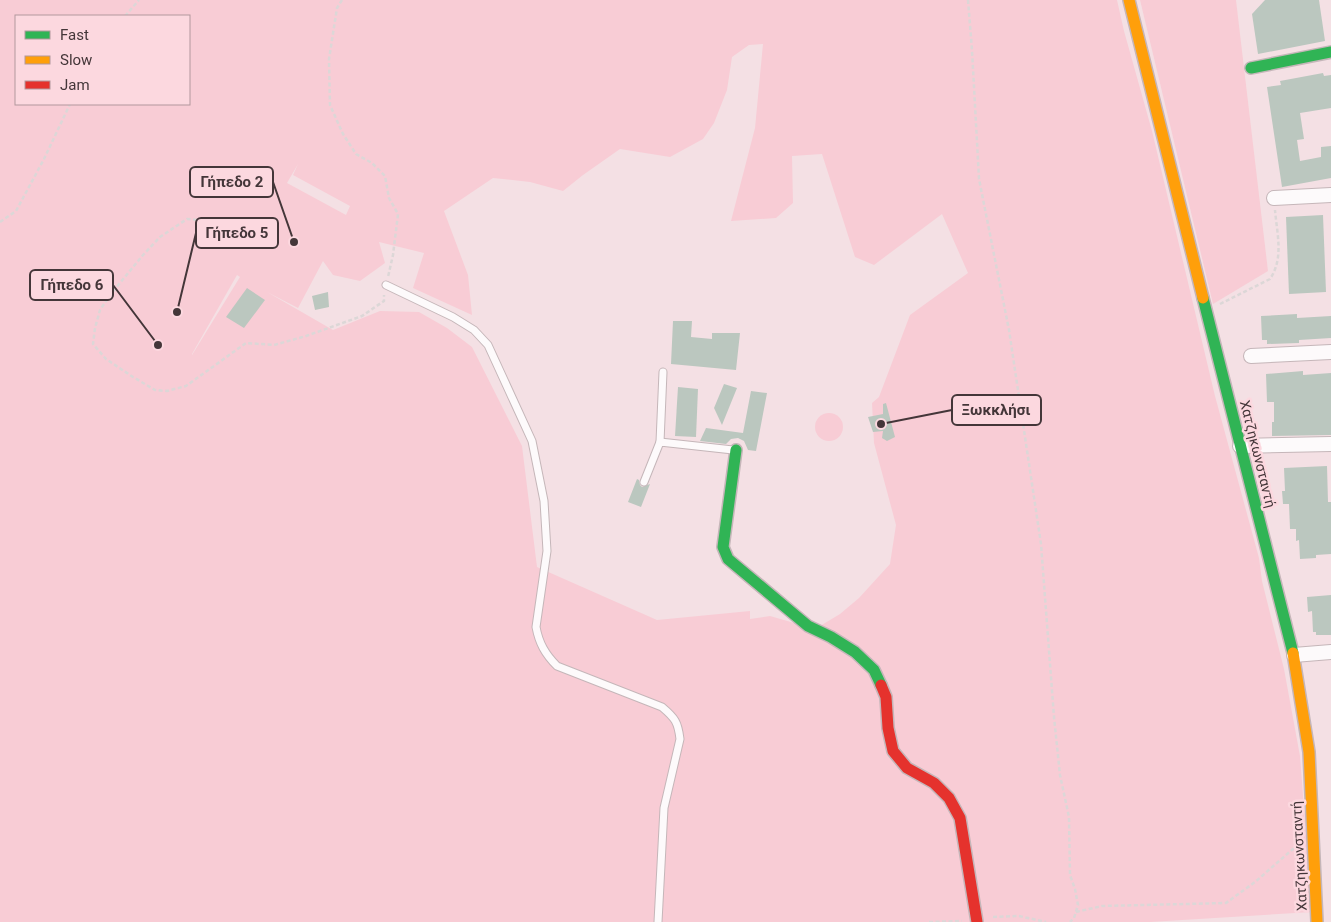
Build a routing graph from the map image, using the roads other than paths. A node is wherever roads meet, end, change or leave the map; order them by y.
1 (1129, 0) edge
2 (1331, 52) edge
3 (1250, 68) dead end
4 (1331, 195) edge
5 (1274, 198) road end
6 (386, 285) road end
7 (1331, 352) edge
8 (1251, 356) dead end
9 (663, 372) dead end
10 (660, 442) junction
11 (1331, 444) edge
12 (1240, 446) junction
13 (736, 450) joint
14 (644, 482) dead end
15 (1331, 652) edge
16 (1294, 655) junction
17 (658, 922) edge
18 (977, 922) edge
19 (1318, 922) edge

1 - 12 street, Χατζηκωνσταντή
2 - 3 street
4 - 5 street
6 - 17 lane
7 - 8 street
9 - 10 lane
10 - 13 lane
10 - 14 lane
11 - 12 street
12 - 16 street, Χατζηκωνσταντή
13 - 18 street
15 - 16 street
16 - 19 street, Χατζηκωνσταντή

